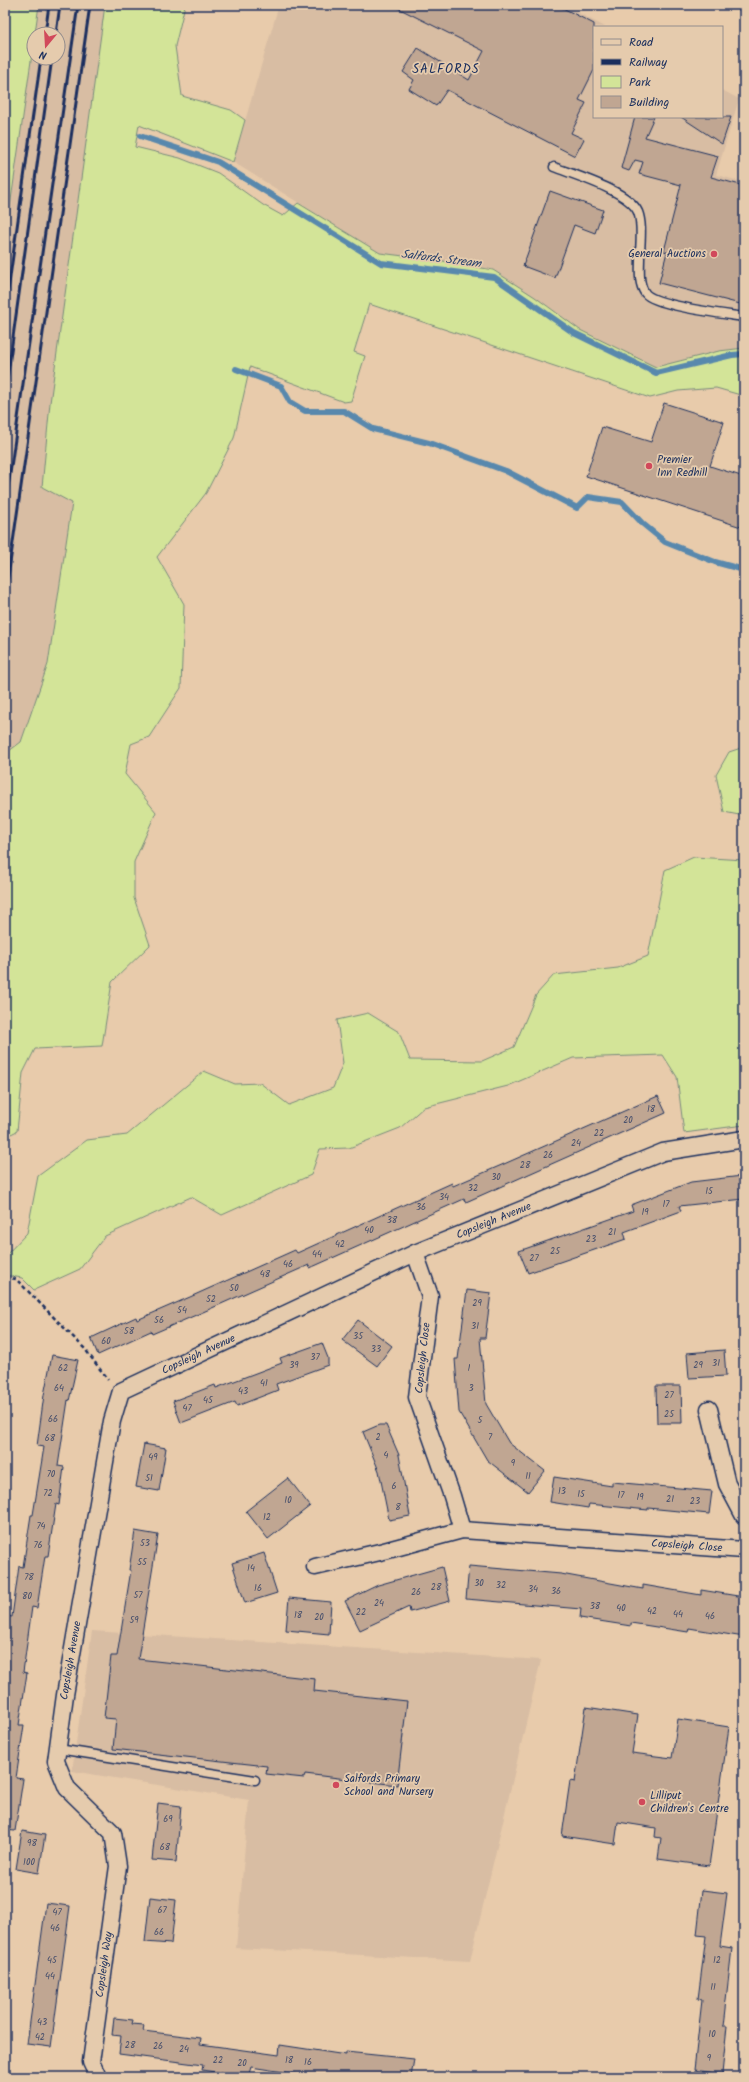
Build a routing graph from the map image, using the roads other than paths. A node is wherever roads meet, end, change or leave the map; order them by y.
1 (554, 167) dead end
2 (744, 317) edge
3 (744, 1139) edge
4 (416, 1253) junction
5 (709, 1409) dead end
6 (744, 1516) edge
7 (462, 1530) junction
8 (744, 1550) edge
9 (315, 1567) dead end
10 (58, 1749) junction
11 (255, 1780) dead end
12 (118, 1866) joint
13 (98, 2077) edge

1 - 2 lane
3 - 4 street, Copsleigh Avenue
4 - 7 street, Copsleigh Close
4 - 10 street, Copsleigh Avenue
5 - 6 street
7 - 8 street, Copsleigh Close
7 - 9 street, Copsleigh Close
10 - 11 lane
10 - 12 street, Copsleigh Avenue
12 - 13 street, Copsleigh Way

